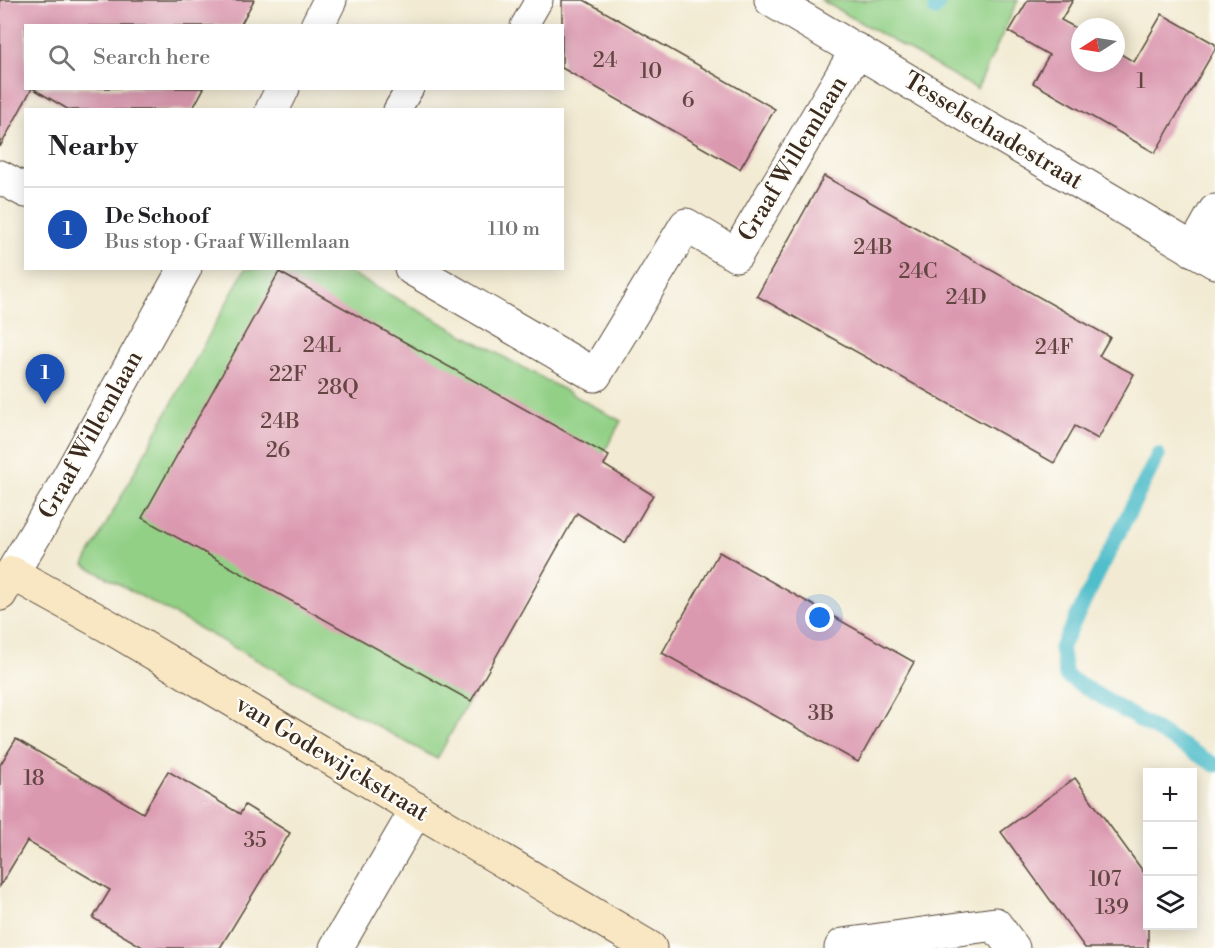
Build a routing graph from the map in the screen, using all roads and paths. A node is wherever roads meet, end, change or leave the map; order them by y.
1 (330, 0) edge
2 (539, 0) edge
3 (771, 0) edge
4 (318, 24) edge
5 (525, 24) edge
6 (857, 50) junction
7 (282, 90) edge
8 (409, 90) edge
9 (273, 108) edge
10 (398, 108) edge
11 (0, 177) edge
12 (24, 190) edge
13 (1215, 211) edge
14 (1204, 256) edge
15 (414, 270) edge
16 (178, 271) edge
17 (4, 578) edge
18 (417, 809) junction
19 (336, 948) edge
20 (650, 948) edge
21 (841, 948) edge
22 (1012, 948) edge

1 - 4 street
2 - 5 lane
3 - 6 street, Tesselschadestraat
6 - 14 street, Tesselschadestraat
6 - 15 street, Graaf Willemlaan
7 - 9 street
8 - 10 lane
11 - 12 street
13 - 14 street
16 - 17 street, Graaf Willemlaan
17 - 18 main road, van Godewijckstraat
18 - 19 street
18 - 20 main road, van Godewijckstraat
21 - 22 street

